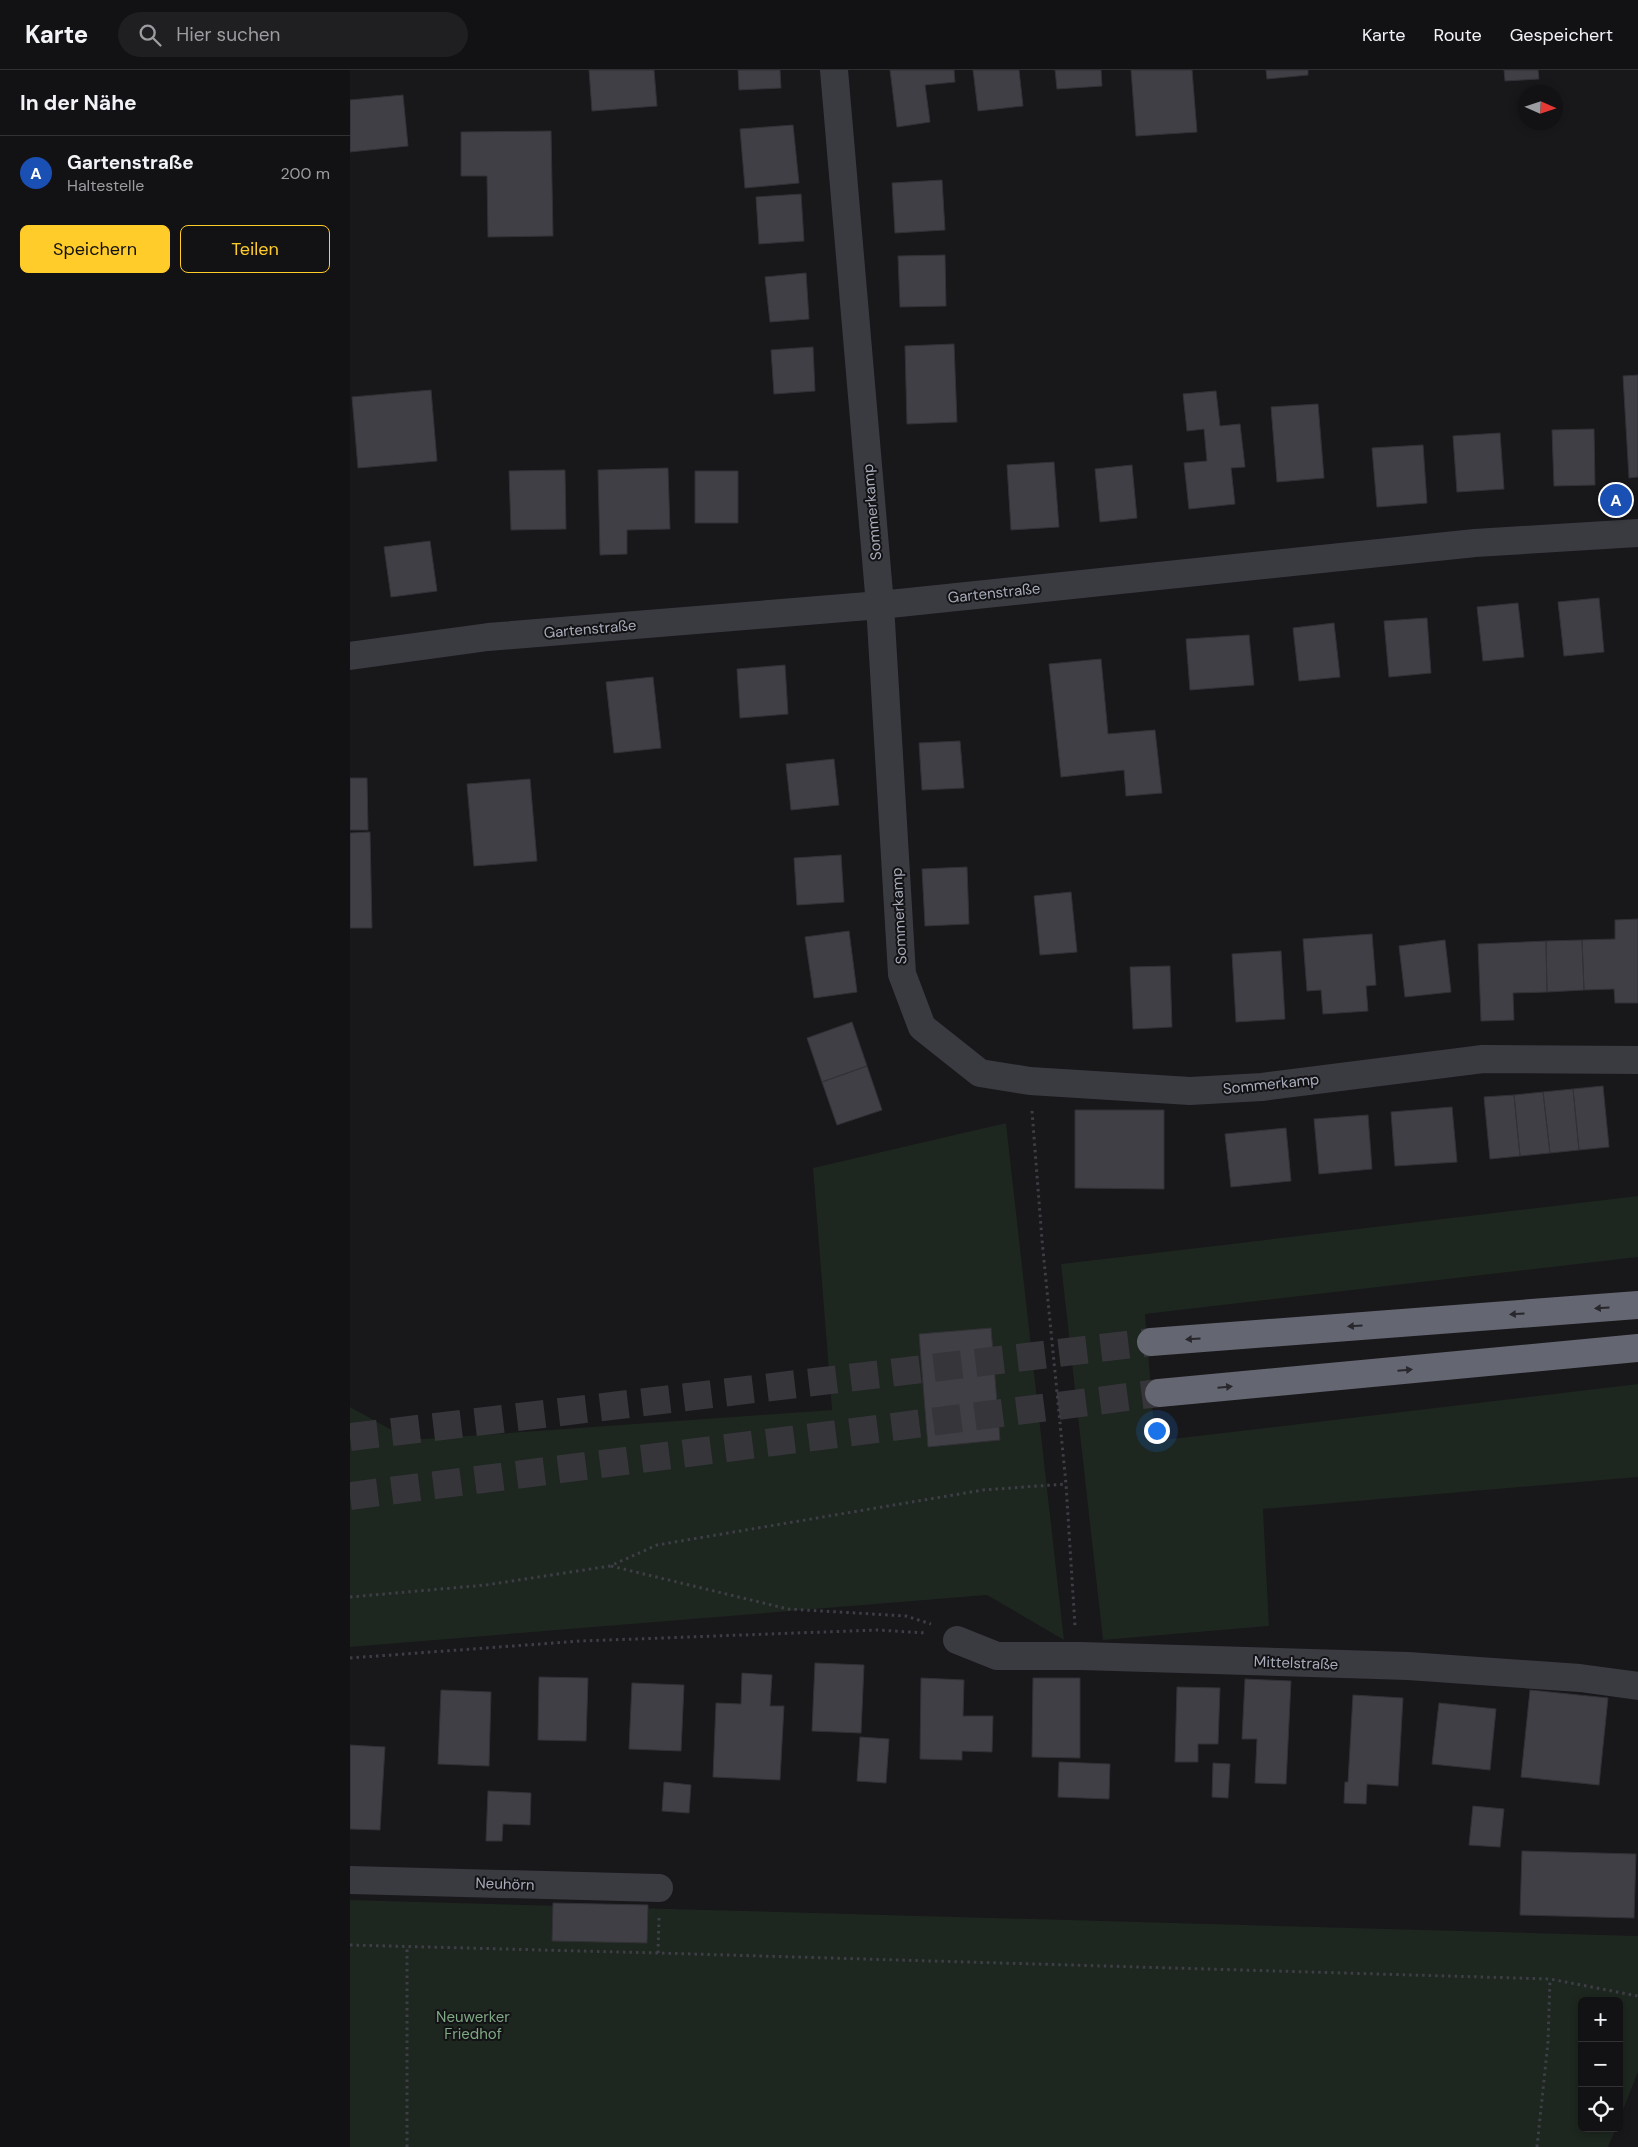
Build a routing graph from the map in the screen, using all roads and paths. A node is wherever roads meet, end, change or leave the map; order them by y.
1 (834, 70) edge
2 (1638, 533) edge
3 (880, 605) junction
4 (350, 656) edge
5 (1638, 1060) edge
6 (1030, 1081) junction
7 (1638, 1305) edge
8 (1151, 1342) tunnel mouth
9 (1638, 1348) edge
10 (1159, 1393) tunnel mouth
11 (1066, 1484) junction
12 (610, 1566) junction
13 (350, 1597) edge
14 (957, 1640) junction
15 (1080, 1656) junction
16 (350, 1658) edge
17 (1638, 1686) edge
18 (350, 1880) edge
19 (659, 1888) joint
20 (350, 1945) edge
21 (407, 1947) junction
22 (658, 1953) junction
23 (1550, 1980) junction
24 (1638, 1996) edge
25 (407, 2147) edge
26 (1537, 2147) edge

1 - 3 street, Sommerkamp
2 - 3 street, Gartenstraße
3 - 4 street, Gartenstraße
3 - 6 street, Sommerkamp
5 - 6 street, Sommerkamp
6 - 11 path
7 -> 8 highway
10 -> 9 highway
11 - 12 path
11 - 15 path
12 - 13 path
12 - 14 path
14 - 15 street, Mittelstraße
14 - 16 path
15 - 17 street, Mittelstraße
18 - 19 street, Neuhörn
19 - 22 path
20 - 21 path
21 - 22 path
21 - 25 path
22 - 23 path
23 - 24 path
23 - 26 path

